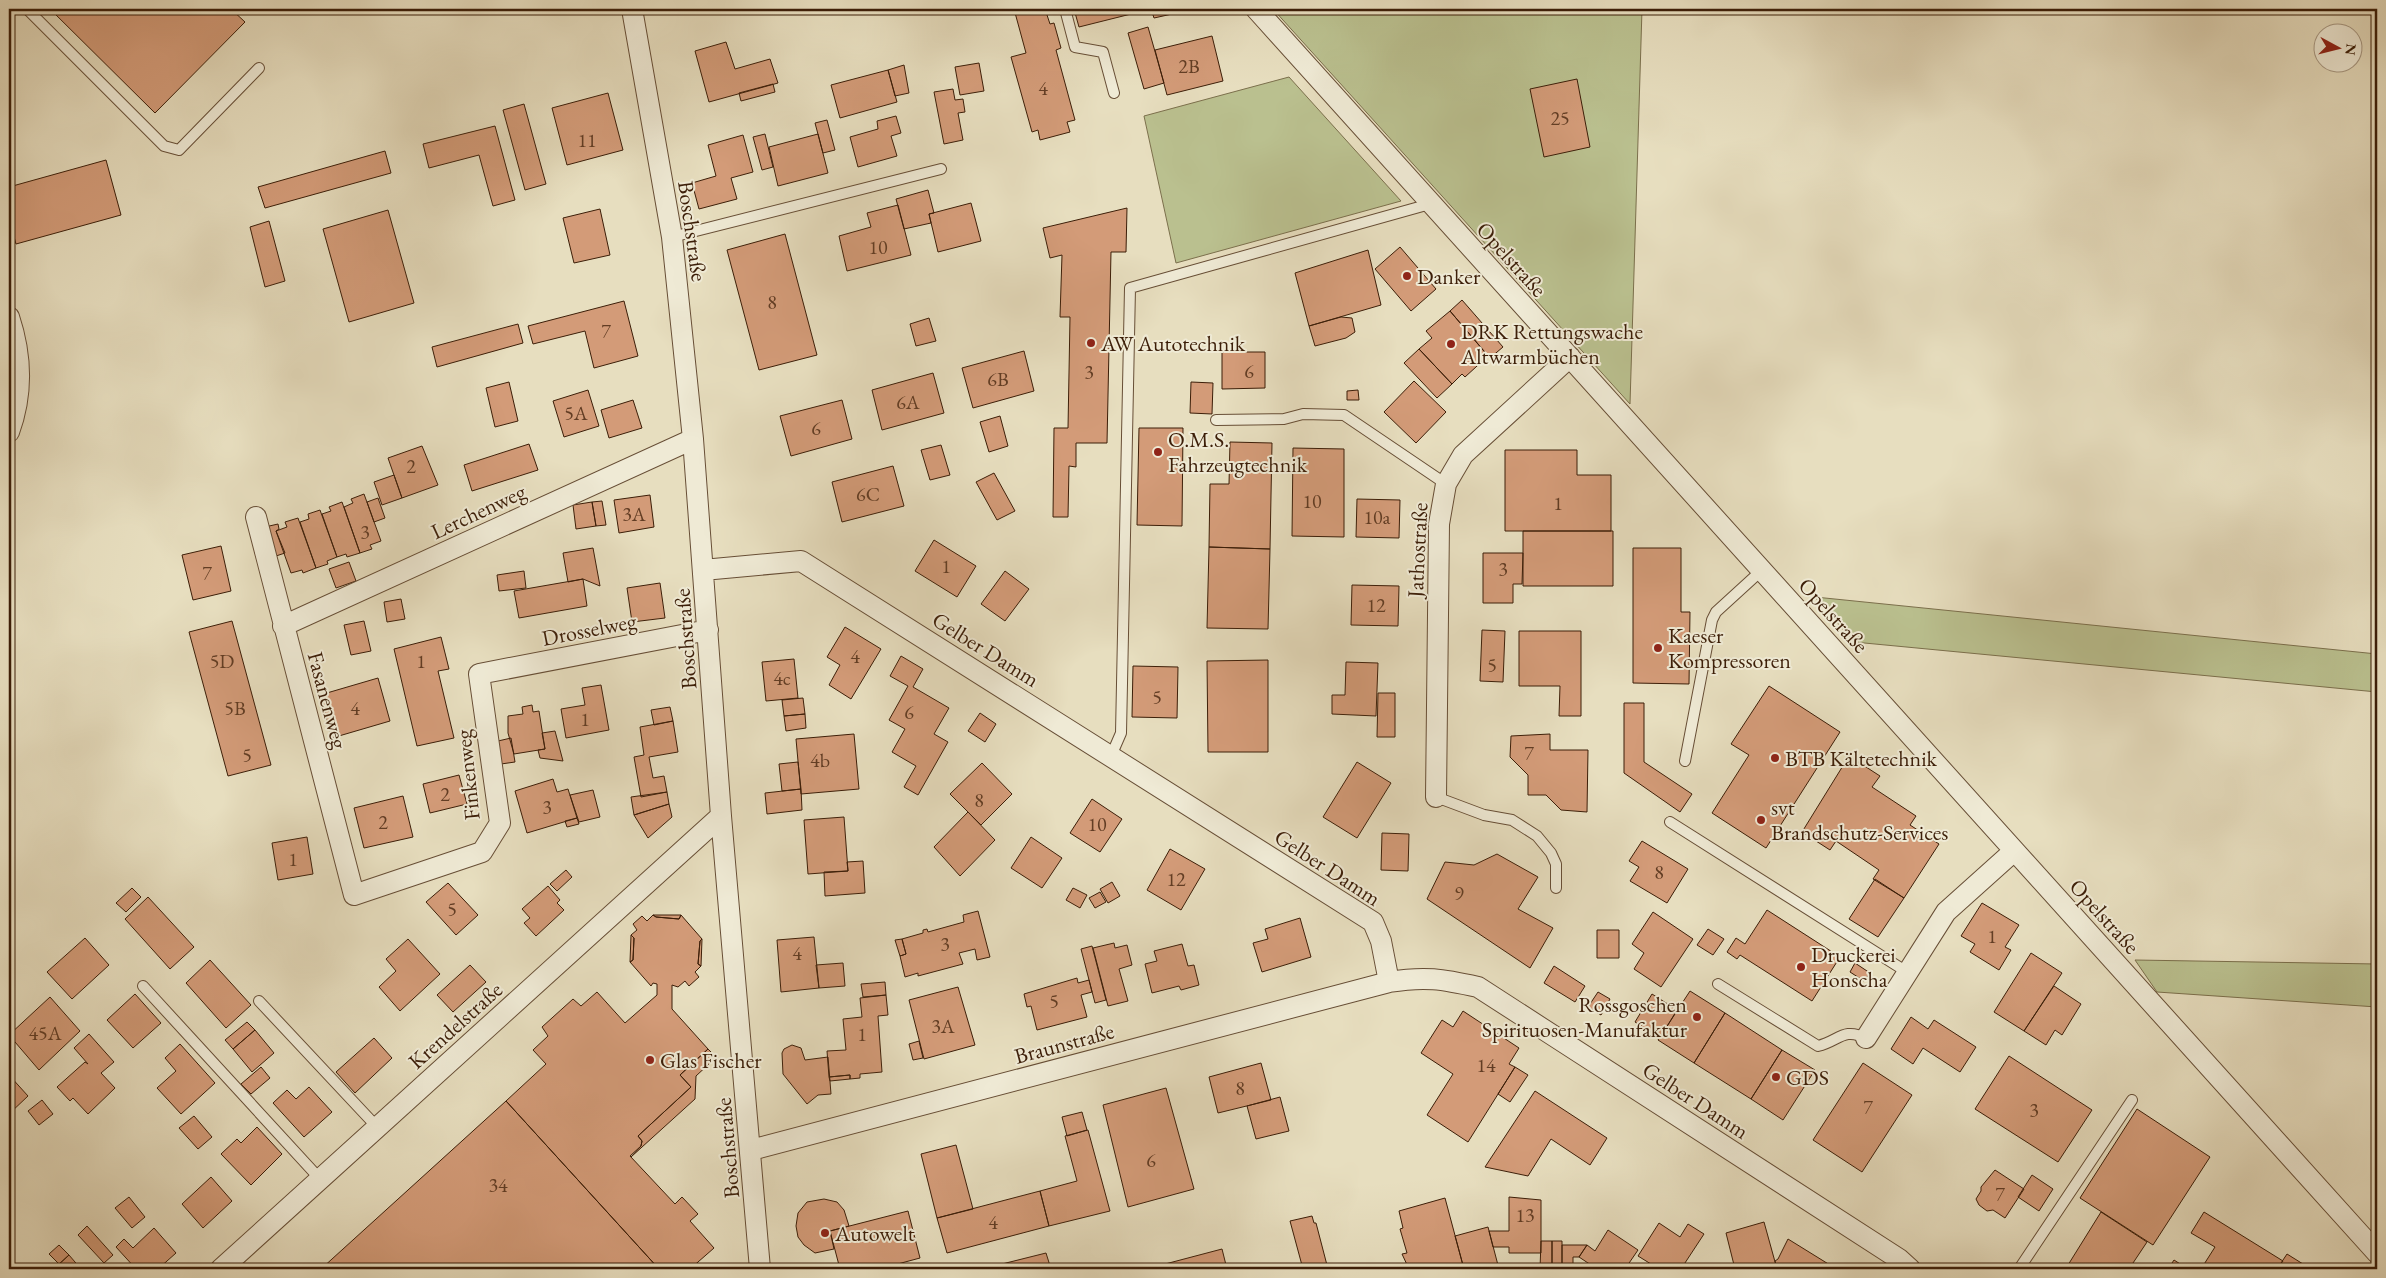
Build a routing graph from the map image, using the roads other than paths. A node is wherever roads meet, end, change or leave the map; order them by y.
1 (27, 9) edge
2 (632, 9) edge
3 (1065, 9) edge
4 (1256, 9) edge
5 (260, 68) dead end
6 (1114, 93) dead end
7 (941, 169) dead end
8 (1430, 204) junction
9 (672, 238) junction
10 (9, 317) edge
11 (1570, 357) junction
12 (1216, 420) dead end
13 (9, 432) edge
14 (693, 439) junction
15 (1446, 484) junction
16 (256, 517) dead end
17 (704, 570) junction
18 (1762, 570) junction
19 (284, 626) junction
20 (708, 630) junction
21 (479, 674) joint
22 (1111, 756) junction
23 (1685, 761) dead end
24 (1436, 797) joint
25 (722, 816) junction
26 (1670, 822) dead end
27 (2014, 851) junction
28 (1556, 888) dead end
29 (354, 895) joint
30 (1907, 972) junction
31 (1389, 982) junction
32 (1718, 984) dead end
33 (143, 986) dead end
34 (259, 1001) dead end
35 (1866, 1038) joint
36 (2132, 1100) dead end
37 (377, 1127) junction
38 (751, 1150) junction
39 (320, 1179) junction
40 (2377, 1253) edge
41 (221, 1269) edge
42 (760, 1269) edge
43 (1910, 1269) edge
44 (2019, 1269) edge

1 - 5 lane
2 - 9 street, Boschstraße
3 - 6 lane
4 - 8 street, Opelstraße
7 - 9 lane
8 - 11 street, Opelstraße
8 - 22 lane
9 - 14 street, Boschstraße
10 - 13 street
11 - 15 street, Jathostraße
11 - 18 street, Opelstraße
12 - 15 lane
14 - 17 street, Boschstraße
14 - 19 street, Lerchenweg
15 - 24 street, Jathostraße
16 - 19 street, Fasanenweg
17 - 20 street, Boschstraße
17 - 22 street, Gelber Damm
18 - 23 lane
18 - 27 street, Opelstraße
19 - 29 street, Fasanenweg
20 - 21 street, Drosselweg
20 - 25 street, Boschstraße
21 - 29 street, Finkenweg
22 - 31 street, Gelber Damm
24 - 28 lane
25 - 37 street, Krendelstraße
25 - 38 street, Boschstraße
26 - 30 lane
27 - 30 street
27 - 40 street, Opelstraße
30 - 35 street
31 - 38 street, Braunstraße
31 - 43 street, Gelber Damm
32 - 35 lane
33 - 39 lane
34 - 37 lane
36 - 44 lane
37 - 39 street, Krendelstraße
38 - 42 street, Boschstraße
39 - 41 street, Krendelstraße

